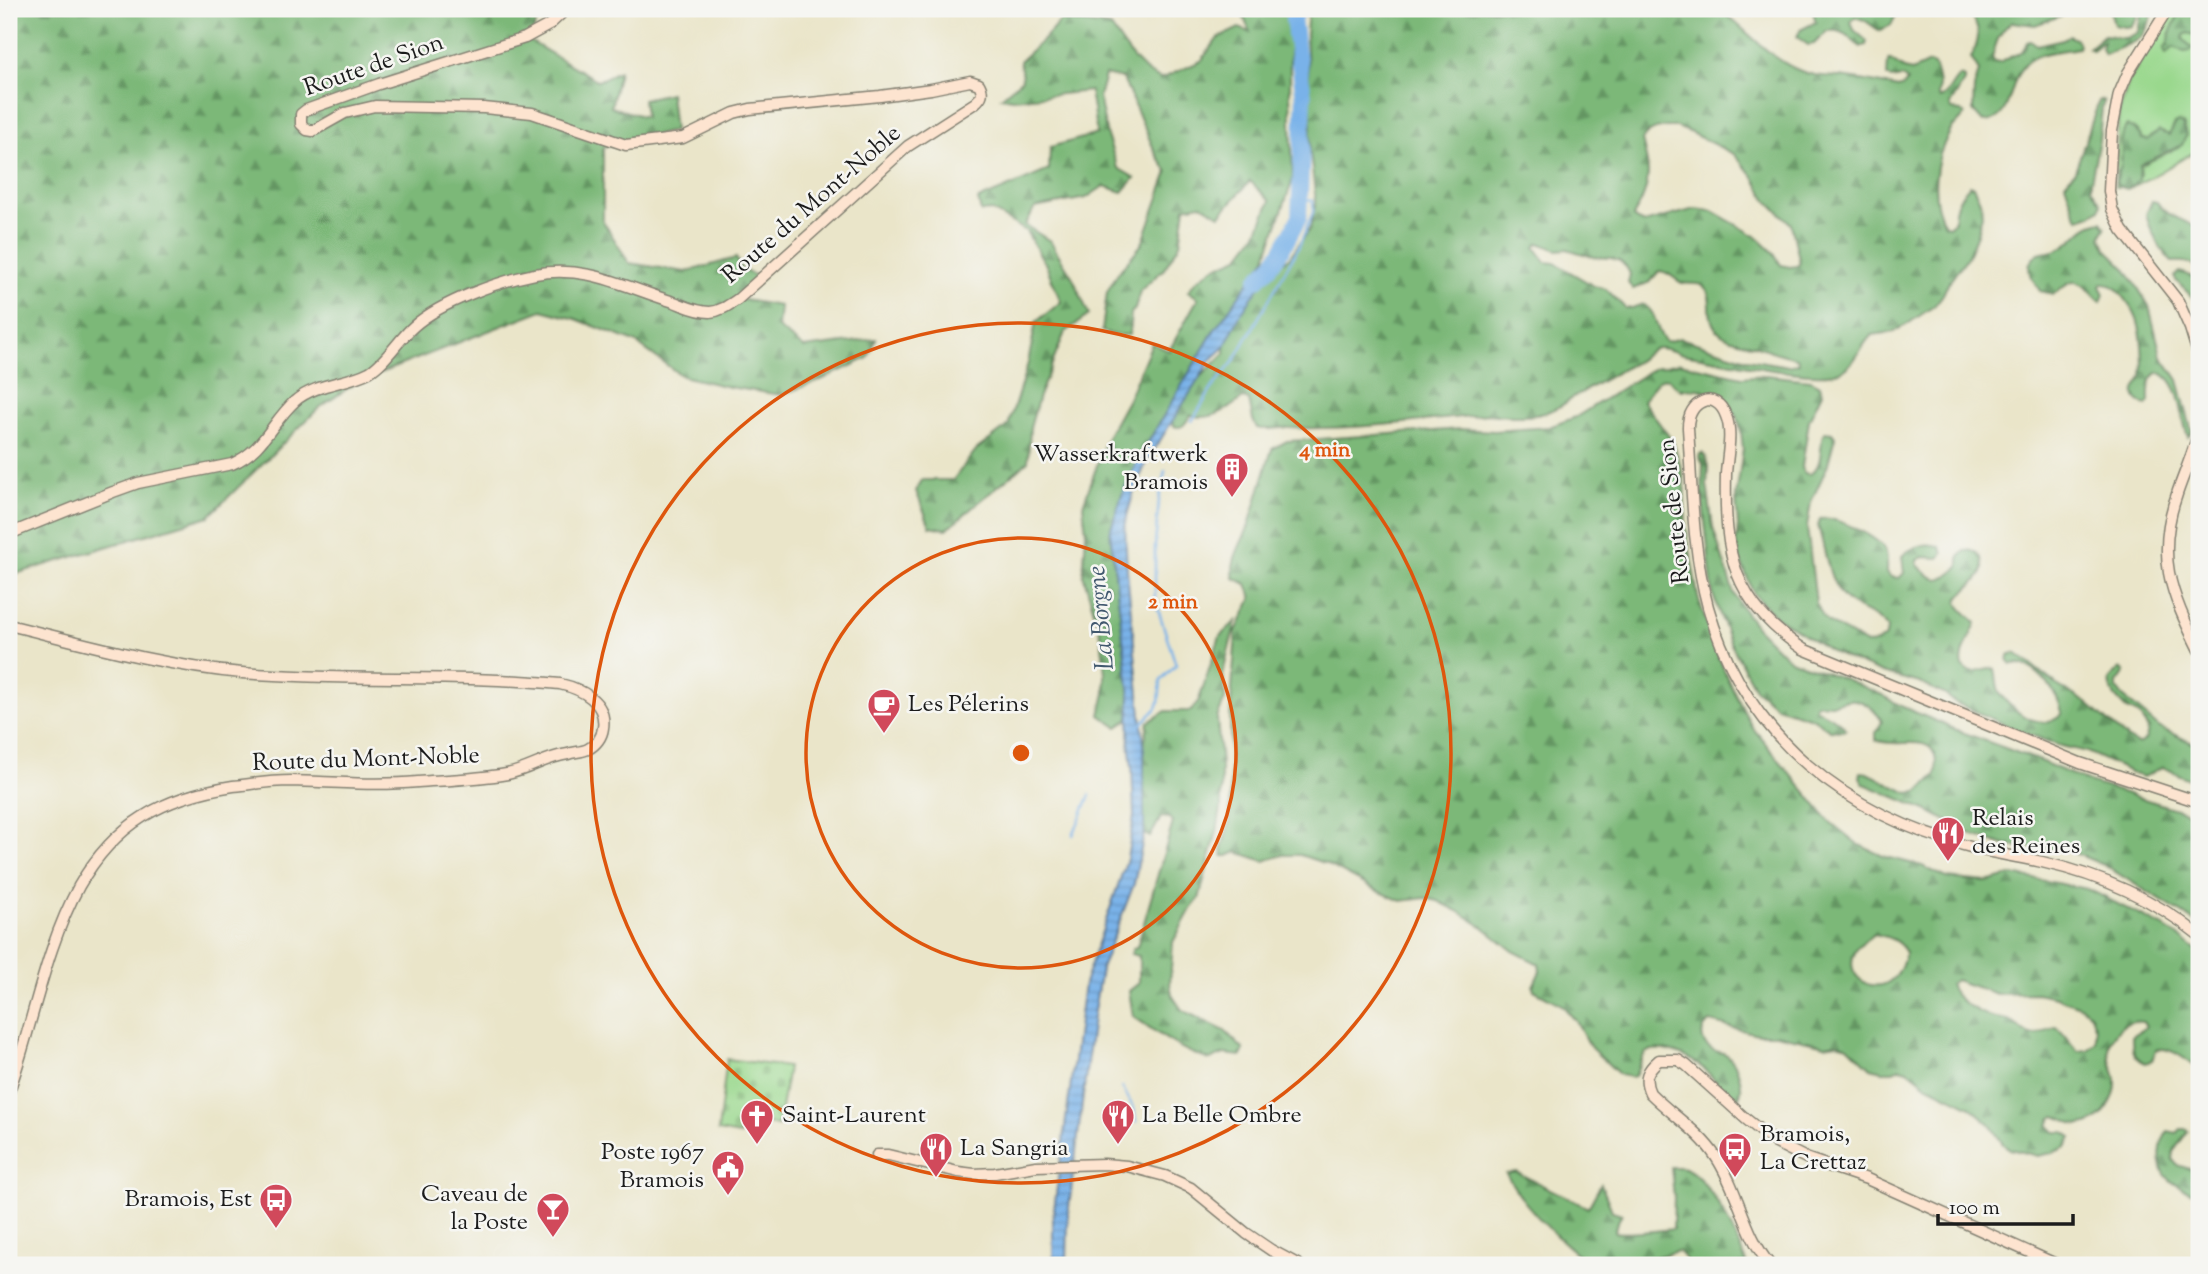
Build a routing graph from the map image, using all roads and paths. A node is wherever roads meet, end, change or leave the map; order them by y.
1 (566, 9) edge
2 (2168, 9) edge
3 (484, 108) joint
4 (2199, 357) edge
5 (2199, 430) edge
6 (9, 534) edge
7 (9, 625) edge
8 (2199, 650) edge
9 (2199, 802) edge
10 (2199, 935) edge
11 (9, 1091) edge
12 (877, 1155) dead end
13 (1299, 1265) edge
14 (1770, 1265) edge
15 (2058, 1265) edge

1 - 3 street, Route de Sion
2 - 4 street
3 - 6 street, Route du Mont-Noble
5 - 8 street
7 - 11 street, Route du Mont-Noble
9 - 10 street, Route de Sion
12 - 13 street
14 - 15 street

